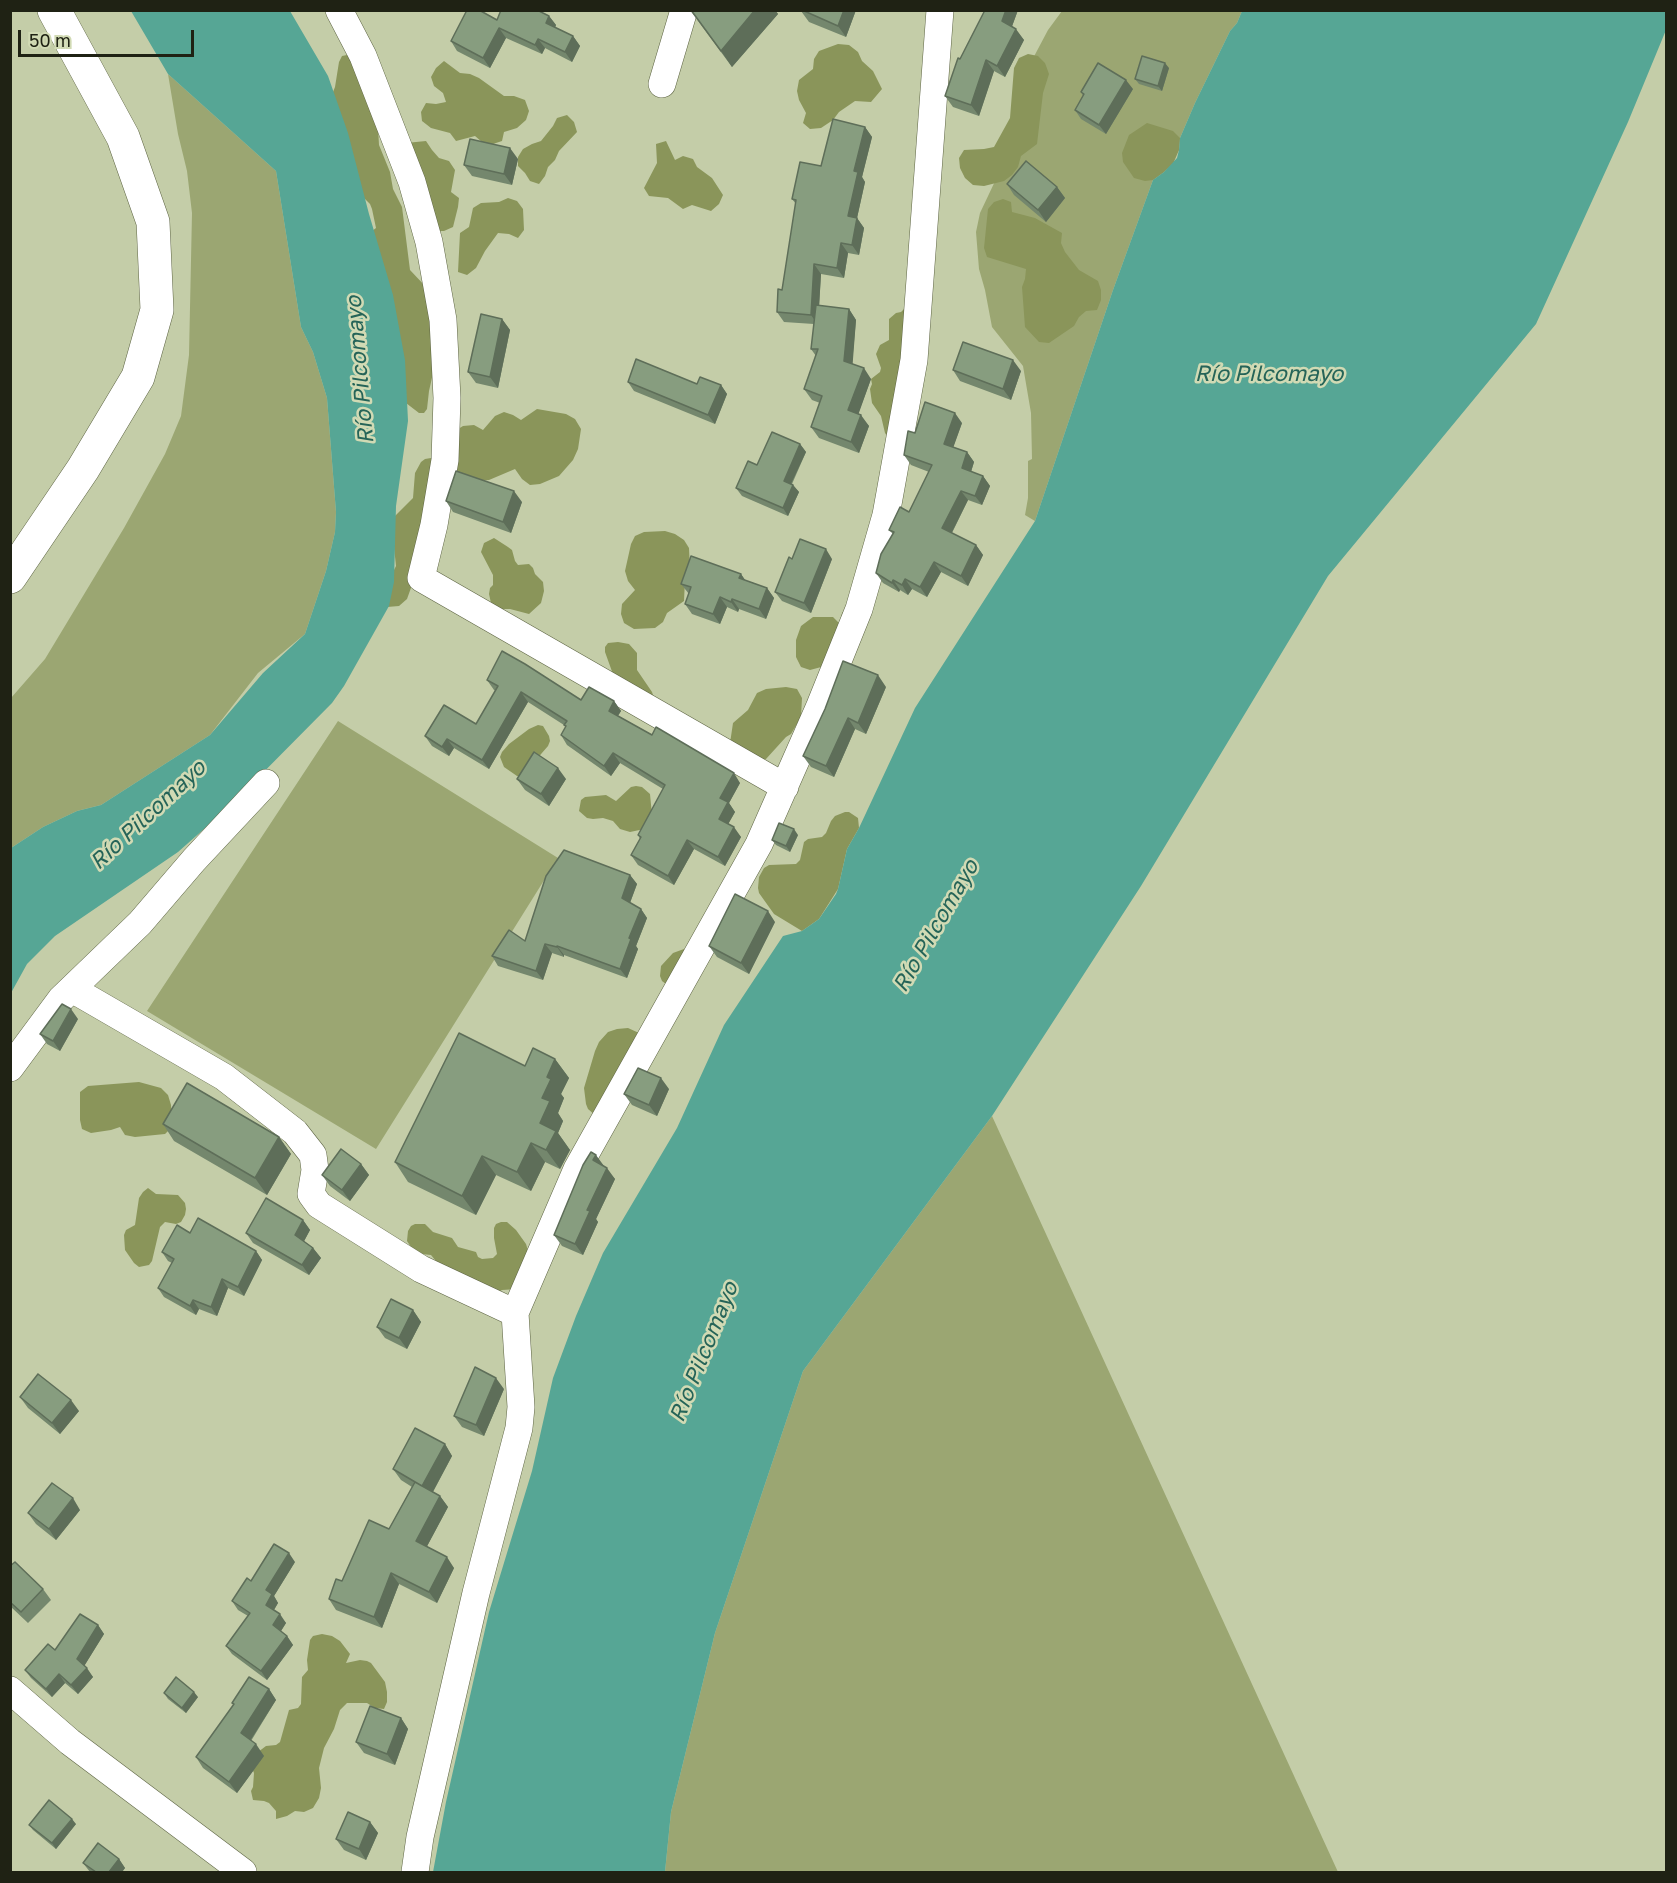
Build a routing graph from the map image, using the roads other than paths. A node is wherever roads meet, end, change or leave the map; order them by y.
1 (54, 10) edge
2 (684, 10) edge
3 (346, 14) edge
4 (935, 14) edge
5 (662, 84) dead end
6 (10, 577) edge
7 (266, 783) dead end
8 (785, 787) junction
9 (72, 990) junction
10 (10, 1068) edge
11 (515, 1313) junction
12 (10, 1690) edge
13 (243, 1872) edge
14 (415, 1872) edge

1 - 6 street
2 - 5 street
3 - 8 street
4 - 8 street
7 - 9 street
8 - 11 street
9 - 10 street
9 - 11 street
11 - 14 street
12 - 13 street

